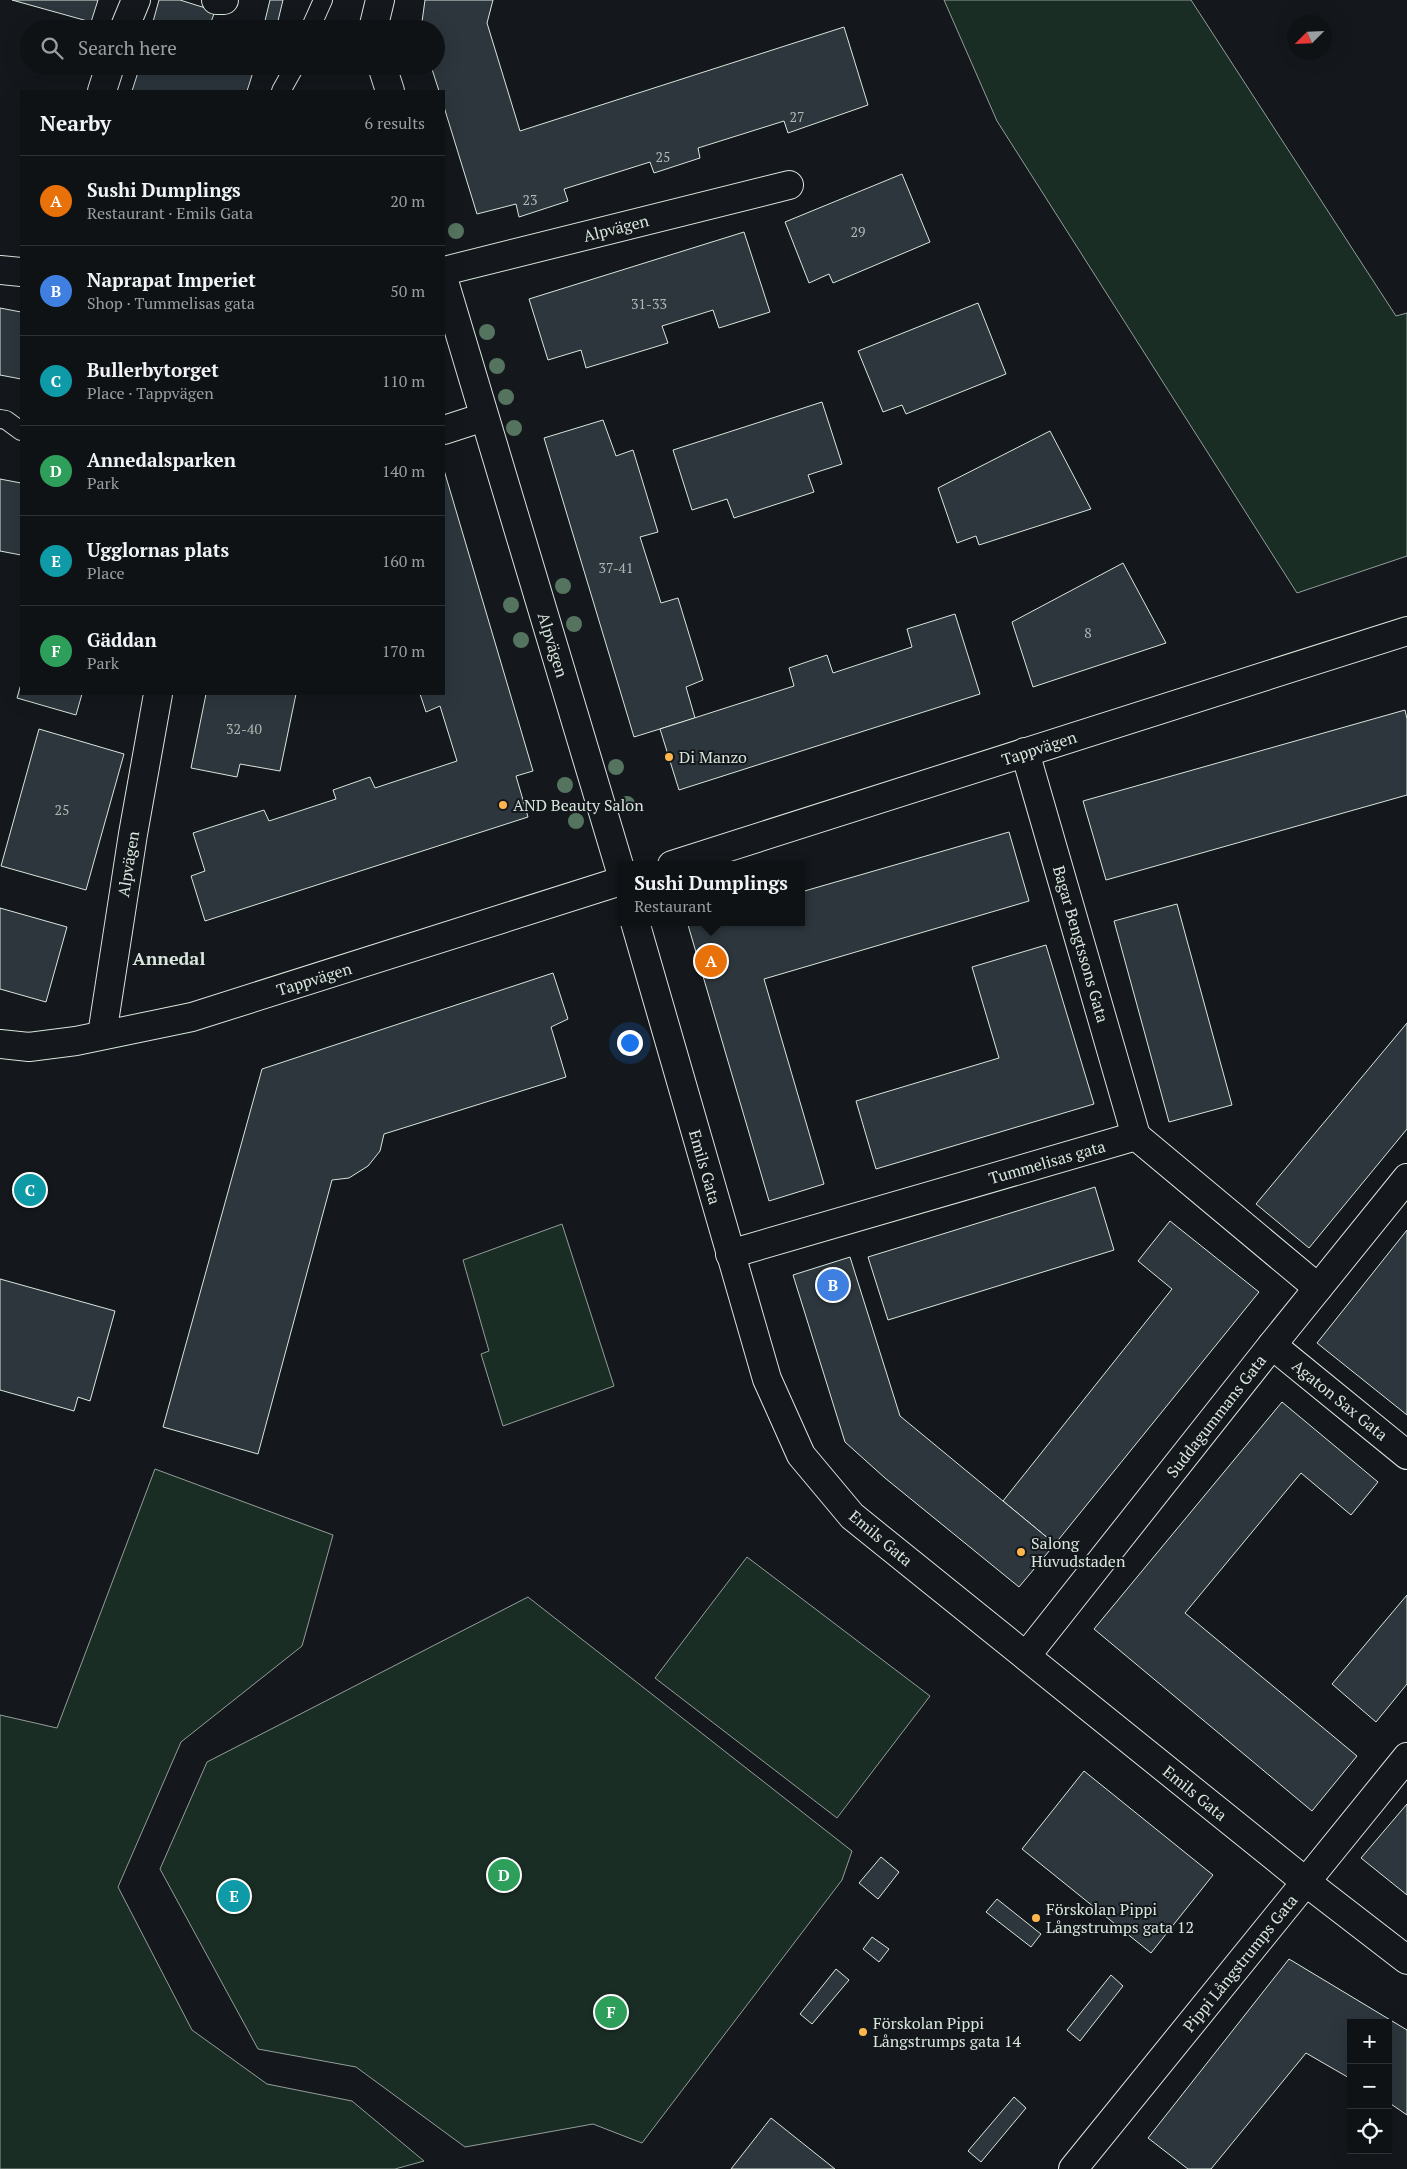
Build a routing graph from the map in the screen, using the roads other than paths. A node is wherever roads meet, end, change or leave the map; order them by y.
1 (136, 0) edge
2 (216, 0) edge
3 (224, 0) edge
4 (323, 0) edge
5 (380, 0) edge
6 (128, 20) edge
7 (314, 20) edge
8 (375, 20) edge
9 (107, 75) edge
10 (290, 75) edge
11 (385, 75) edge
12 (102, 90) edge
13 (282, 90) edge
14 (390, 90) edge
15 (788, 185) dead end
16 (0, 270) edge
17 (445, 271) edge
18 (20, 272) edge
19 (445, 284) edge
20 (484, 417) junction
21 (0, 419) edge
22 (20, 430) edge
23 (445, 430) edge
24 (1407, 631) edge
25 (158, 695) edge
26 (1026, 752) junction
27 (618, 861) edge
28 (685, 861) edge
29 (617, 882) edge
30 (636, 926) edge
31 (102, 1035) junction
32 (0, 1044) edge
33 (1136, 1136) junction
34 (1407, 1178) edge
35 (730, 1254) junction
36 (1318, 1288) junction
37 (1272, 1345) junction
38 (1407, 1455) edge
39 (1026, 1656) junction
40 (1407, 1757) edge
41 (1306, 1882) junction
42 (1407, 1960) edge
43 (1073, 2169) edge

1 - 6 street
2 - 3 street
4 - 7 lane
5 - 8 street
9 - 12 street
10 - 13 lane
11 - 14 street
15 - 17 street, Alpvägen
16 - 18 street
19 - 20 street, Alpvägen
20 - 23 street
20 - 27 street, Alpvägen
21 - 22 lane
24 - 26 street, Tappvägen
25 - 31 street, Alpvägen
26 - 28 street, Tappvägen
26 - 33 street, Bagar Bengtssons Gata
29 - 31 street, Tappvägen
30 - 35 street, Emils Gata
31 - 32 street, Tappvägen
33 - 35 street, Tummelisas gata
33 - 36 street
34 - 36 street, Suddagummans Gata
35 - 39 street, Emils Gata
36 - 37 street, Suddagummans Gata
37 - 38 street, Agaton Sax Gata
37 - 39 street, Suddagummans Gata
39 - 41 street, Emils Gata
40 - 41 street, Pippi Långstrumps Gata
41 - 42 street, Emils Gata
41 - 43 street, Pippi Långstrumps Gata

